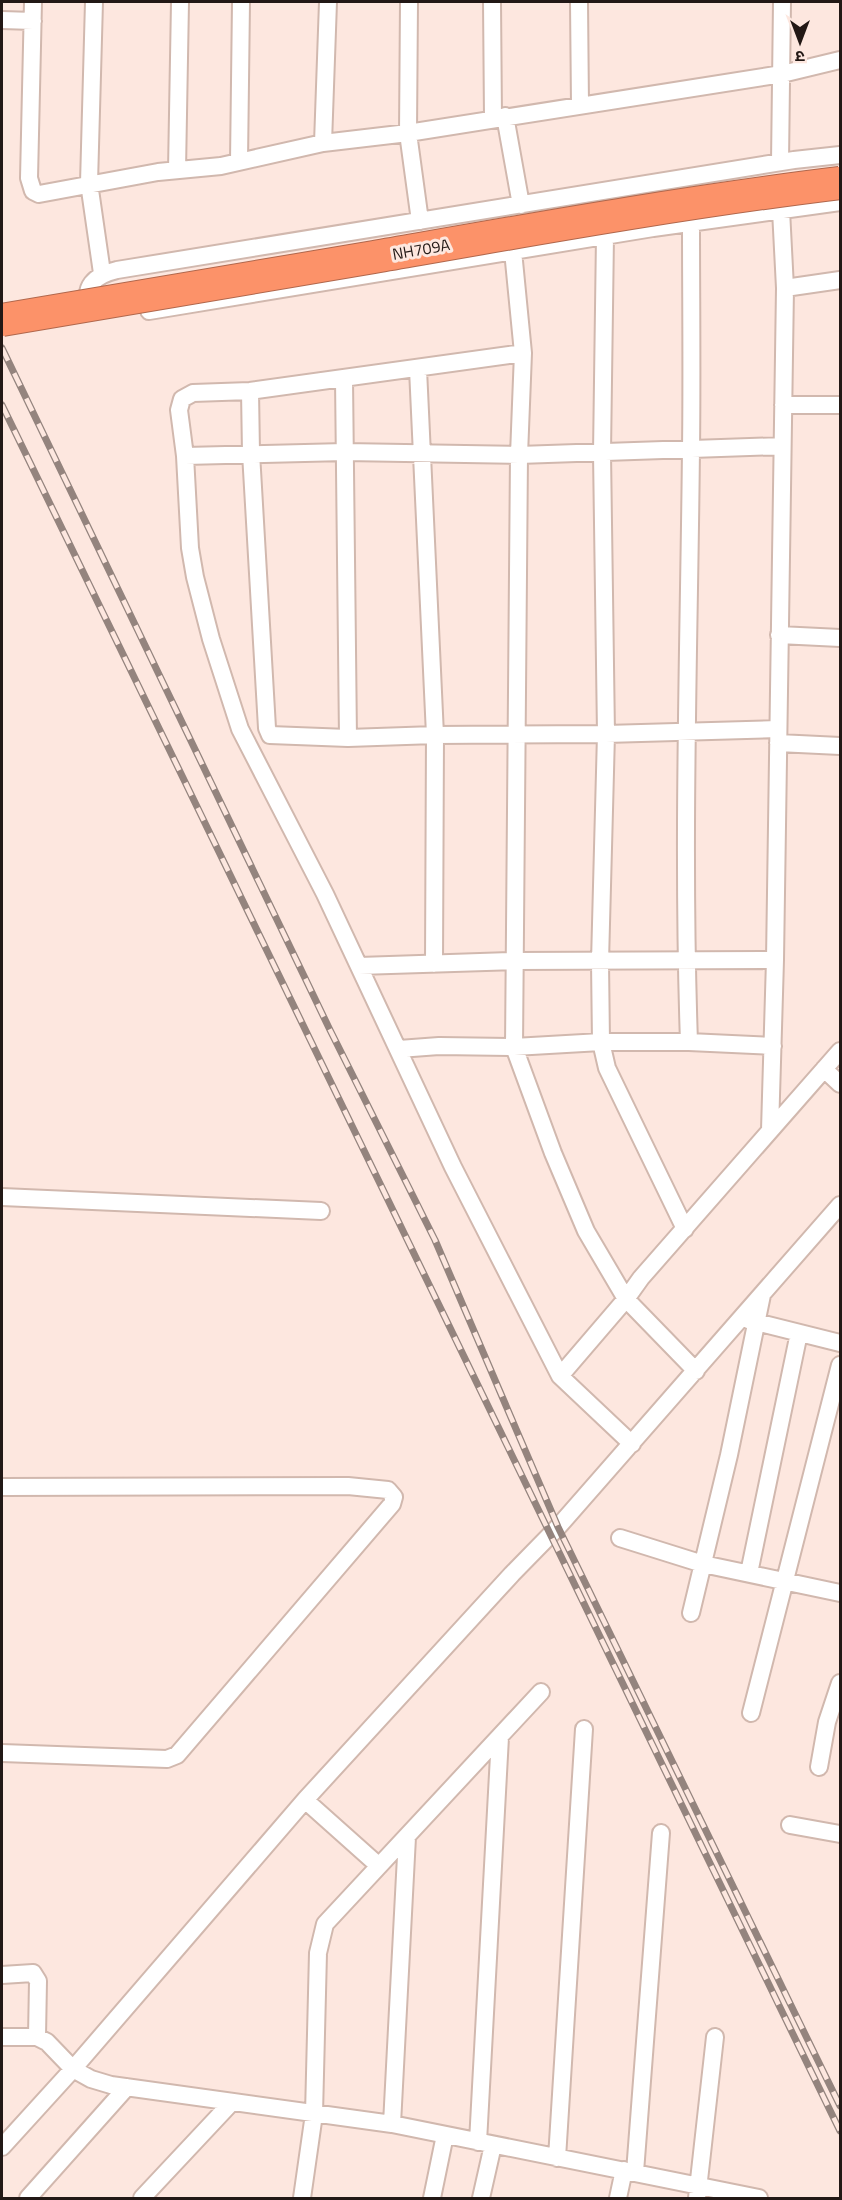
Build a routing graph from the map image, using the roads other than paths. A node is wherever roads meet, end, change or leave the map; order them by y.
1 (33, 2) edge
2 (94, 2) edge
3 (180, 2) edge
4 (241, 2) edge
5 (328, 2) edge
6 (408, 2) edge
7 (492, 2) edge
8 (579, 2) edge
9 (782, 2) edge
10 (2, 21) edge
11 (33, 21) junction
12 (840, 60) edge
13 (782, 74) junction
14 (580, 106) junction
15 (499, 117) junction
16 (408, 133) junction
17 (323, 143) junction
18 (840, 155) edge
19 (239, 162) junction
20 (780, 162) junction
21 (177, 170) junction
22 (89, 183) junction
23 (840, 183) edge
24 (840, 202) edge
25 (521, 204) junction
26 (781, 210) junction
27 (420, 221) junction
28 (691, 222) junction
29 (605, 236) junction
30 (513, 251) junction
31 (102, 273) junction
32 (840, 280) edge
33 (785, 288) junction
34 (2, 320) edge
35 (523, 353) junction
36 (418, 369) junction
37 (344, 378) junction
38 (250, 391) junction
39 (783, 405) junction
40 (840, 405) edge
41 (782, 446) junction
42 (691, 448) junction
43 (345, 452) junction
44 (251, 453) junction
45 (422, 453) junction
46 (602, 453) junction
47 (185, 456) junction
48 (519, 456) junction
49 (779, 635) junction
50 (840, 638) edge
51 (687, 732) junction
52 (518, 734) junction
53 (606, 734) junction
54 (435, 735) junction
55 (778, 736) junction
56 (348, 738) junction
57 (840, 746) edge
58 (686, 960) junction
59 (775, 960) junction
60 (514, 961) junction
61 (600, 962) junction
62 (434, 964) junction
63 (359, 966) junction
64 (601, 1042) junction
65 (689, 1042) junction
66 (773, 1046) junction
67 (514, 1047) junction
68 (399, 1048) junction
69 (840, 1051) edge
70 (824, 1069) junction
71 (840, 1084) edge
72 (770, 1130) junction
73 (2, 1197) edge
74 (840, 1205) edge
75 (321, 1211) dead end
76 (685, 1229) junction
77 (626, 1299) junction
78 (749, 1320) junction
79 (799, 1333) junction
80 (840, 1343) edge
81 (840, 1365) edge
82 (696, 1371) junction
83 (560, 1376) junction
84 (632, 1444) junction
85 (2, 1487) edge
86 (620, 1538) dead end
87 (703, 1564) junction
88 (749, 1574) junction
89 (785, 1581) junction
90 (840, 1593) edge
91 (691, 1613) dead end
92 (840, 1683) edge
93 (541, 1692) dead end
94 (751, 1713) dead end
95 (584, 1729) dead end
96 (500, 1737) junction
97 (2, 1753) edge
98 (819, 1767) dead end
99 (305, 1800) junction
100 (790, 1825) dead end
101 (662, 1833) dead end
102 (840, 1834) edge
103 (408, 1837) junction
104 (379, 1866) junction
105 (2, 1975) edge
106 (2, 2037) edge
107 (37, 2037) junction
108 (715, 2037) dead end
109 (73, 2069) junction
110 (127, 2087) junction
111 (232, 2102) junction
112 (314, 2114) junction
113 (392, 2124) junction
114 (445, 2135) junction
115 (485, 2143) junction
116 (2, 2147) edge
117 (557, 2158) junction
118 (629, 2171) junction
119 (698, 2192) edge
120 (28, 2199) edge
121 (142, 2199) edge
122 (302, 2199) edge
123 (432, 2199) edge
124 (481, 2199) edge
125 (618, 2199) edge
126 (759, 2199) edge

1 - 11 street
2 - 22 street
3 - 21 street
4 - 19 street
5 - 17 street
6 - 16 street
7 - 15 street
8 - 14 street
9 - 13 street
10 - 11 street
11 - 22 street
12 - 13 street
13 - 14 street
13 - 20 street
14 - 15 street
15 - 16 street
15 - 25 street
16 - 17 street
16 - 27 street
17 - 19 street
18 - 20 street
19 - 21 street
20 - 25 street
21 - 22 street
22 - 31 street
23 - 34 highway, NH709A, bridge
24 - 26 street
25 - 27 street
26 - 28 street
26 - 33 street
27 - 31 street
28 - 29 street
28 - 42 street
29 - 30 street
29 - 46 street
30 - 31 street
30 - 35 street
32 - 33 street
33 - 39 street
35 - 36 street
35 - 48 street
36 - 37 street
36 - 45 street
37 - 38 street
37 - 43 street
38 - 44 street
38 - 47 street
39 - 40 street
39 - 41 street
41 - 42 street
41 - 49 street
42 - 46 street
42 - 51 street
43 - 44 street
43 - 45 street
43 - 56 street
44 - 47 street
44 - 56 street
45 - 48 street
45 - 54 street
46 - 48 street
46 - 53 street
47 - 63 street
48 - 52 street
49 - 50 street
49 - 55 street
51 - 53 street
51 - 55 street
51 - 58 street
52 - 53 street
52 - 54 street
52 - 60 street
53 - 61 street
54 - 56 street
54 - 62 street
55 - 57 street
55 - 59 street
58 - 59 street
58 - 61 street
58 - 65 street
59 - 66 street
60 - 61 street
60 - 62 street
60 - 67 street
61 - 64 street
62 - 63 street
63 - 68 street
64 - 65 street
64 - 67 street
64 - 76 street
65 - 66 street
66 - 72 street
67 - 68 street
67 - 77 street
68 - 83 street
69 - 70 street
70 - 71 street
70 - 72 street
72 - 76 street
73 - 75 street
74 - 78 street
76 - 77 street
77 - 82 street
77 - 83 street
78 - 79 street
78 - 82 street
78 - 87 street
79 - 80 street
79 - 88 street
81 - 89 street
82 - 84 street
83 - 84 street
84 - 99 street
85 - 97 street
86 - 87 street
87 - 88 street
87 - 91 street
88 - 89 street
89 - 90 street
89 - 94 street
92 - 98 street
93 - 96 street
95 - 117 street
96 - 103 street
96 - 115 street
99 - 104 street
99 - 109 street
100 - 102 street
101 - 118 street
103 - 104 street
103 - 113 street
104 - 112 street
105 - 107 street
106 - 107 street
107 - 109 street
108 - 119 street
109 - 110 street
109 - 116 street
110 - 111 street
110 - 120 street
111 - 112 street
111 - 121 street
112 - 113 street
112 - 122 street
113 - 114 street
114 - 115 street
114 - 123 street
115 - 117 street
115 - 124 street
117 - 118 street
118 - 119 street
118 - 125 street
119 - 126 street

